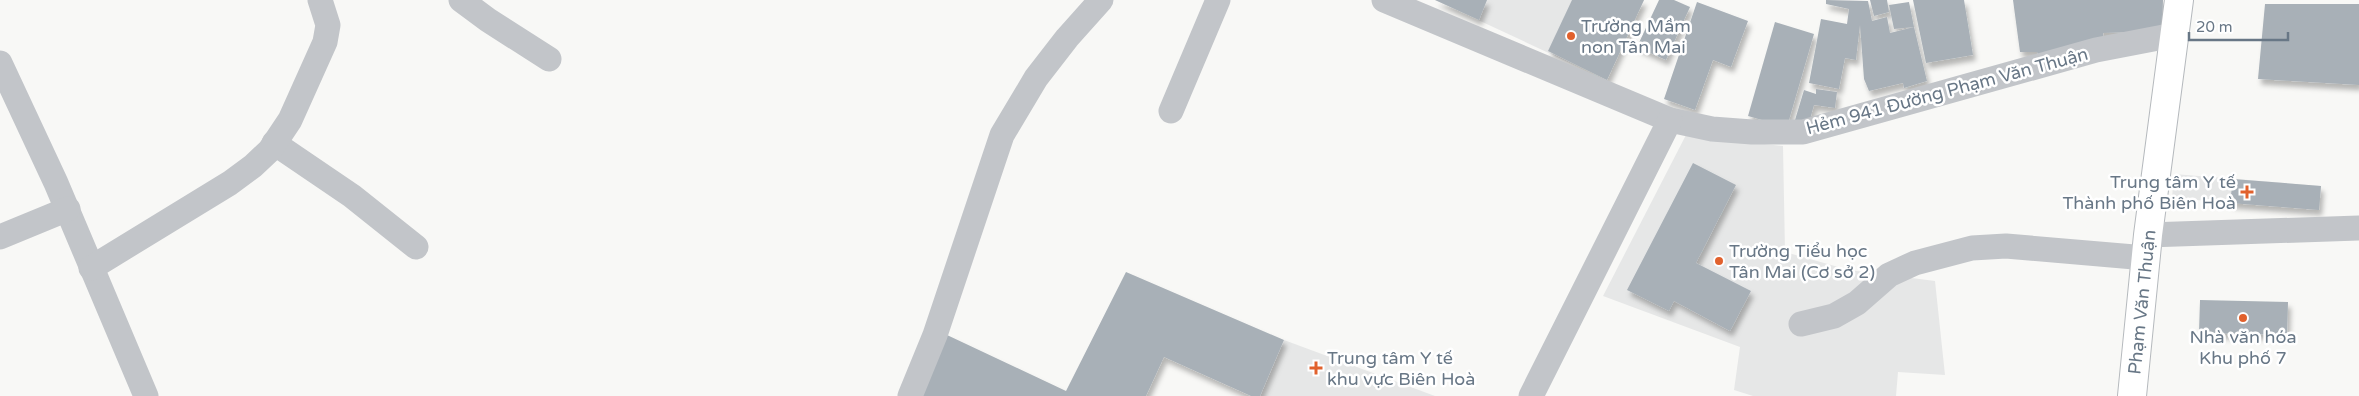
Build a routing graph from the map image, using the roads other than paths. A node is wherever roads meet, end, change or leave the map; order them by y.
1 (320, 0) edge
2 (461, 0) edge
3 (1101, 0) edge
4 (1218, 0) edge
5 (1384, 0) edge
6 (2179, 0) edge
7 (2174, 35) junction
8 (549, 58) dead end
9 (0, 63) edge
10 (1171, 111) dead end
11 (1670, 120) junction
12 (274, 143) junction
13 (68, 210) junction
14 (2359, 228) edge
15 (0, 237) edge
16 (2147, 246) junction
17 (416, 247) dead end
18 (91, 268) junction
19 (1801, 324) dead end
20 (146, 396) edge
21 (910, 396) edge
22 (1531, 396) edge
23 (2132, 396) edge

1 - 12 street
2 - 8 street
3 - 21 street
4 - 10 street
5 - 11 street, Hẻm 941 Đường Phạm Văn Thuận
6 - 7 main road, Phạm Văn Thuận
7 - 11 street, Hẻm 941 Đường Phạm Văn Thuận
7 - 16 main road, Phạm Văn Thuận
9 - 13 street
11 - 22 street
12 - 17 street
12 - 18 street
13 - 15 street
13 - 18 street
14 - 16 street
16 - 19 street
16 - 23 main road, Phạm Văn Thuận
18 - 20 street

